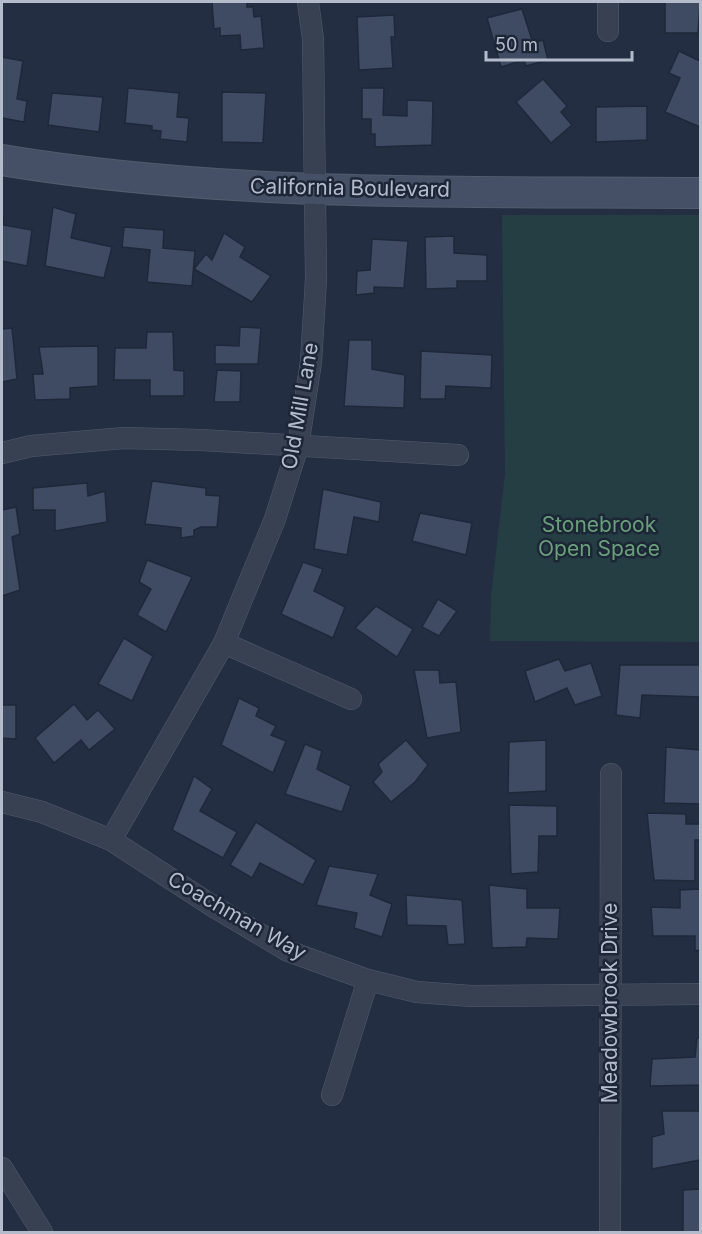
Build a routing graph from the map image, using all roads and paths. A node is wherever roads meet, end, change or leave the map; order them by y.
1 (308, 2) edge
2 (608, 2) edge
3 (608, 32) dead end
4 (2, 160) edge
5 (316, 189) junction
6 (700, 193) edge
7 (298, 446) junction
8 (2, 453) edge
9 (459, 455) dead end
10 (224, 643) junction
11 (351, 699) dead end
12 (611, 774) dead end
13 (2, 802) edge
14 (111, 840) junction
15 (368, 980) junction
16 (700, 994) edge
17 (610, 995) junction
18 (332, 1095) dead end
19 (2, 1168) edge
20 (42, 1233) edge
21 (610, 1233) edge

1 - 5 street, Old Mill Lane
2 - 3 street
4 - 5 street, California Boulevard
5 - 6 street, California Boulevard
5 - 7 street, Old Mill Lane
7 - 8 street
7 - 9 street
7 - 10 street, Old Mill Lane
10 - 11 street
10 - 14 street, Old Mill Lane
12 - 17 street, Meadowbrook Drive
13 - 14 street, Coachman Way
14 - 15 street, Coachman Way
15 - 17 street, Coachman Way
15 - 18 street
16 - 17 street, Coachman Way
17 - 21 street, Meadowbrook Drive
19 - 20 street

